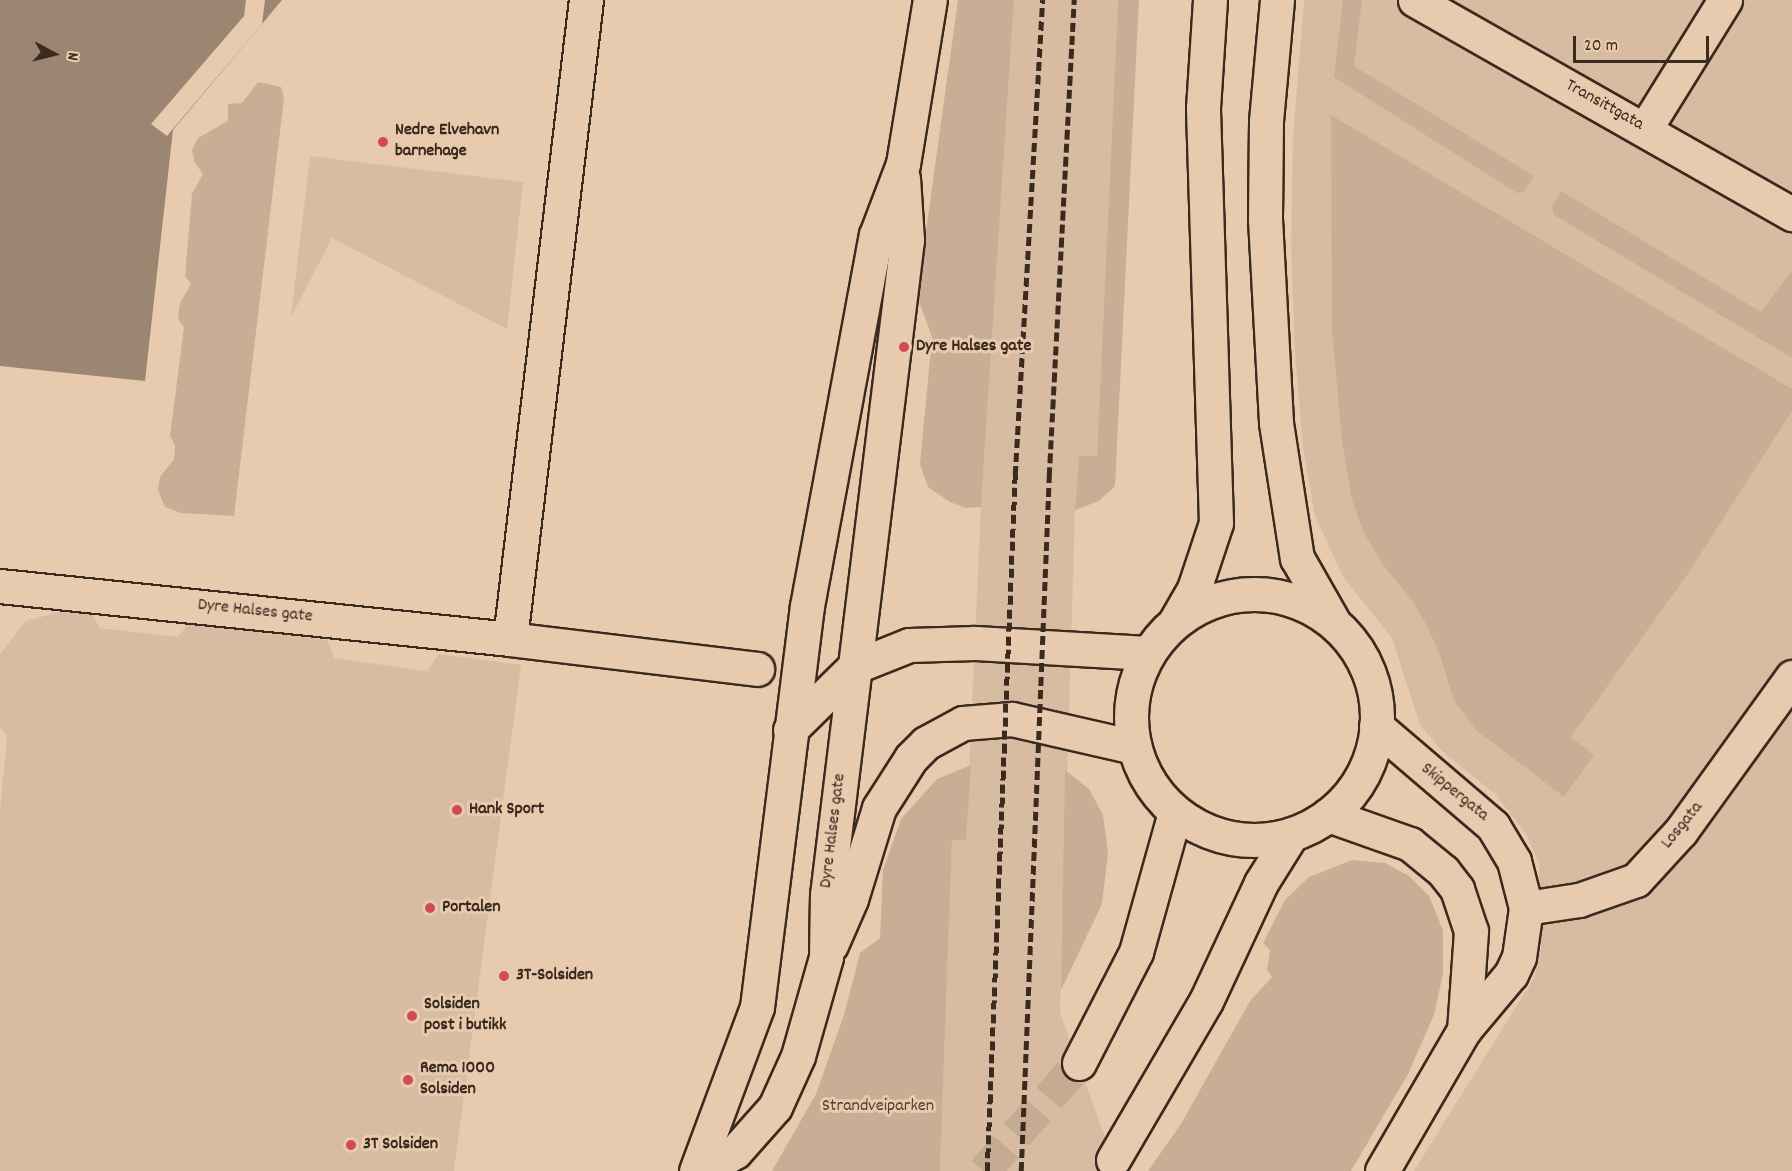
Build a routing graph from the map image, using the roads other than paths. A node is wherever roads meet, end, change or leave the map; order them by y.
1 (586, 0) edge
2 (930, 0) edge
3 (1210, 0) edge
4 (1277, 0) edge
5 (1415, 0) edge
6 (1725, 0) edge
7 (1645, 129) junction
8 (903, 164) junction
9 (1792, 214) edge
10 (0, 586) edge
11 (1174, 623) junction
12 (1336, 626) junction
13 (510, 639) junction
14 (1149, 653) junction
15 (854, 667) junction
16 (757, 669) dead end
17 (1792, 677) edge
18 (1376, 726) junction
19 (789, 730) junction
20 (1134, 747) junction
21 (1175, 812) junction
22 (1328, 816) junction
23 (1291, 835) junction
24 (1526, 908) junction
25 (826, 957) junction
26 (1464, 1030) junction
27 (1079, 1063) tunnel mouth
28 (1113, 1161) dead end
29 (696, 1171) edge
30 (704, 1171) edge
31 (1382, 1171) edge

1 - 13 main road
2 - 8 main road, Dyre Halses gate
3 - 11 main road
4 - 12 main road
5 - 7 main road, Transittgata
6 - 7 main road
7 - 9 main road, Transittgata
8 - 15 main road, Dyre Halses gate
8 - 19 main road, Dyre Halses gate
10 - 13 main road, Dyre Halses gate
11 - 12 main road
11 - 14 main road
12 - 18 main road
13 - 16 main road, Dyre Halses gate
14 - 15 main road
14 - 20 main road
15 - 19 main road
15 - 25 main road, Dyre Halses gate
17 - 24 main road, Losgata
18 - 22 main road
18 - 24 main road, Skippergata
19 - 29 main road, Dyre Halses gate
20 - 21 main road
20 - 25 main road
21 - 23 main road
21 - 27 main road
22 - 23 main road
22 - 26 main road, Skippergata
23 - 28 main road
24 - 26 main road, Skippergata
25 - 30 main road, Dyre Halses gate
26 - 31 main road, Skippergata

